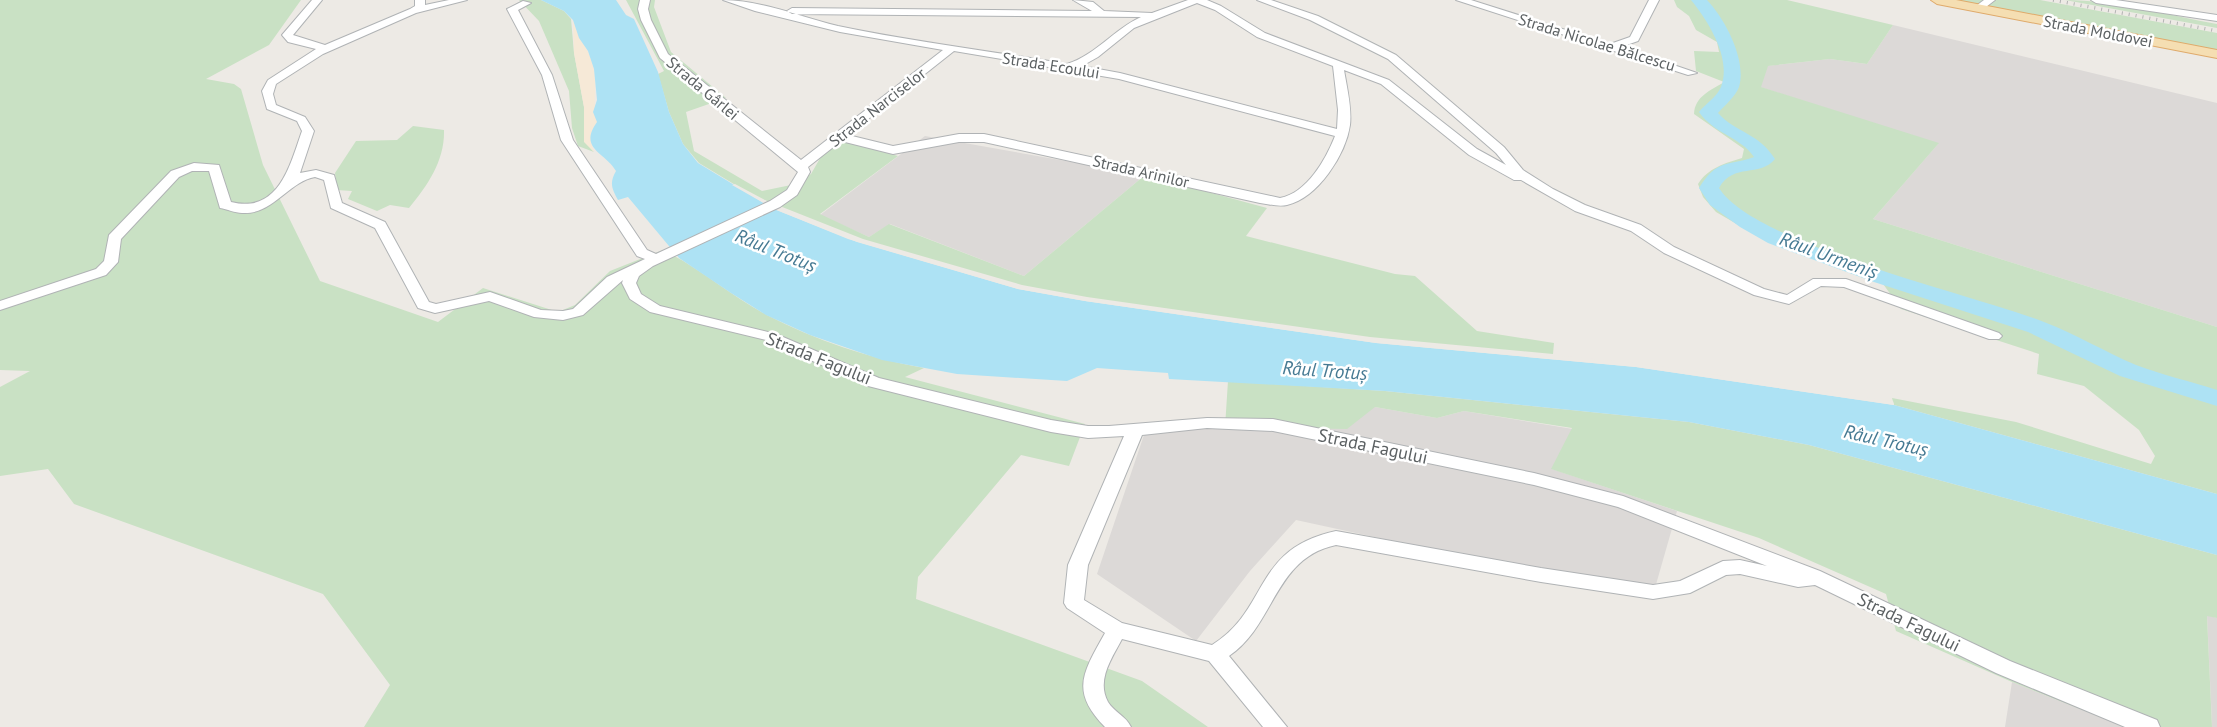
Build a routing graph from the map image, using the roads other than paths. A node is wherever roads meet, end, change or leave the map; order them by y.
1 (317, 0) edge
2 (420, 0) edge
3 (462, 0) edge
4 (645, 0) edge
5 (728, 0) edge
6 (1078, 0) edge
7 (1197, 0) edge
8 (1262, 0) edge
9 (1461, 0) edge
10 (1654, 0) edge
11 (1937, 0) edge
12 (2096, 0) edge
13 (2126, 2) edge
14 (521, 3) edge
15 (1984, 4) edge
16 (758, 9) junction
17 (413, 11) junction
18 (1162, 13) junction
19 (1102, 14) junction
20 (2217, 18) edge
21 (1614, 46) junction
22 (952, 48) junction
23 (327, 49) junction
24 (2217, 54) edge
25 (1338, 64) junction
26 (1065, 67) junction
27 (1692, 73) dead end
28 (1342, 134) junction
29 (839, 137) junction
30 (795, 163) junction
31 (290, 183) junction
32 (1548, 192) junction
33 (658, 258) junction
34 (0, 306) edge
35 (1994, 336) dead end
36 (1135, 430) junction
37 (1818, 578) junction
38 (1118, 630) junction
39 (1215, 654) junction
40 (1120, 727) edge
41 (1276, 727) edge
42 (2149, 727) edge

1 - 23 street
2 - 17 street
3 - 17 street
4 - 30 street, Strada Gârlei
5 - 16 street
6 - 19 street
7 - 18 street
7 - 25 street
8 - 32 street
9 - 21 street, Strada Nicolae Bălcescu
10 - 21 street
11 - 15 main road, Strada Moldovei
12 - 13 street
13 - 20 street
14 - 33 street
15 - 24 main road, Strada Moldovei
16 - 19 street
16 - 22 street, Strada Ecoului
17 - 23 street
18 - 19 street
18 - 26 street
21 - 27 street, Strada Nicolae Bălcescu
22 - 26 street, Strada Ecoului
22 - 29 street, Strada Narciselor
23 - 31 street
25 - 28 street, Strada Arinilor
25 - 32 street
26 - 28 street, Strada Ecoului
28 - 29 street, Strada Arinilor
29 - 30 street, Strada Narciselor
30 - 33 street
31 - 33 street
31 - 34 street
32 - 35 street
33 - 36 street, Strada Fagului
36 - 37 street, Strada Fagului
36 - 38 street
37 - 39 street
37 - 42 street, Strada Fagului
38 - 39 street
38 - 40 street
39 - 41 street

